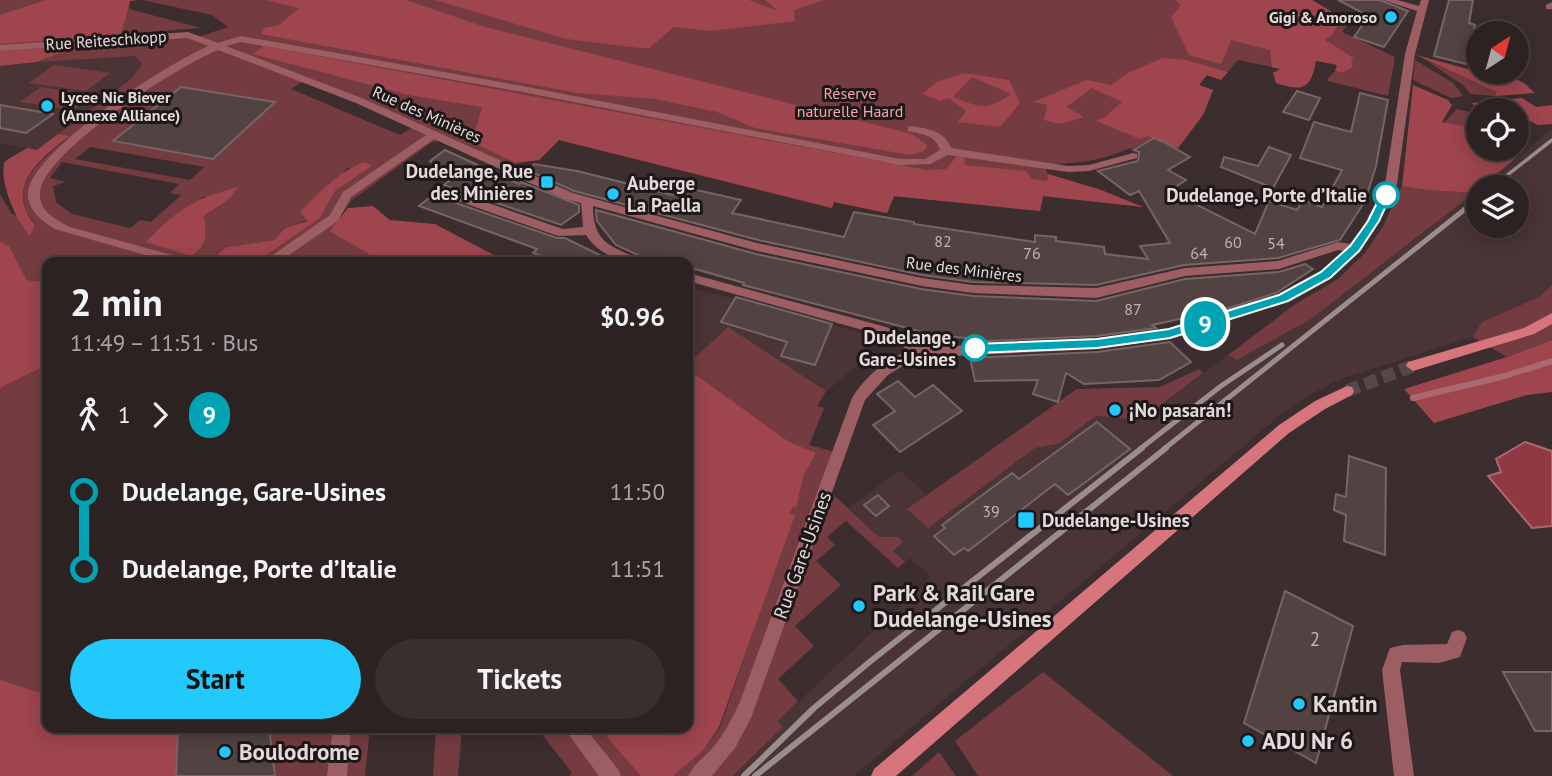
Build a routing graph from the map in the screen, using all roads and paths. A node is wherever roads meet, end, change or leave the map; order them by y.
1 (1387, 0) edge
2 (1424, 5) edge
3 (217, 47) junction
4 (0, 48) edge
5 (912, 129) dead end
6 (434, 134) junction
7 (947, 151) junction
8 (1133, 156) dead end
9 (439, 190) dead end
10 (587, 202) junction
11 (589, 231) junction
12 (1354, 248) junction
13 (164, 257) edge
14 (278, 257) edge
15 (628, 257) edge
16 (693, 278) edge
17 (1552, 318) edge
18 (921, 351) junction
19 (1413, 366) tunnel mouth
20 (1347, 391) tunnel mouth
21 (1458, 638) dead end
22 (341, 733) edge
23 (577, 733) edge
24 (337, 776) edge
25 (611, 776) edge
26 (698, 776) edge
27 (881, 776) edge
28 (1404, 776) edge

1 - 2 street
2 - 12 street, Rue Gare-Usines
3 - 4 street, Rue Reiteschkopp
3 - 6 street, Rue des Minières
3 - 7 street, Rue des Minières
3 - 13 street, Rue Reiteschkopp
5 - 7 street, Rue des Minières
6 - 10 street, Rue des Minières
6 - 14 street
7 - 8 street, Rue des Minières
9 - 11 street
10 - 11 street
10 - 12 street, Rue des Minières
11 - 15 street
12 - 18 street, Rue Gare-Usines
16 - 18 street
17 - 19 main road
18 - 26 street, Rue Gare-Usines
20 - 27 main road
21 - 28 street
22 - 24 street
23 - 25 street

